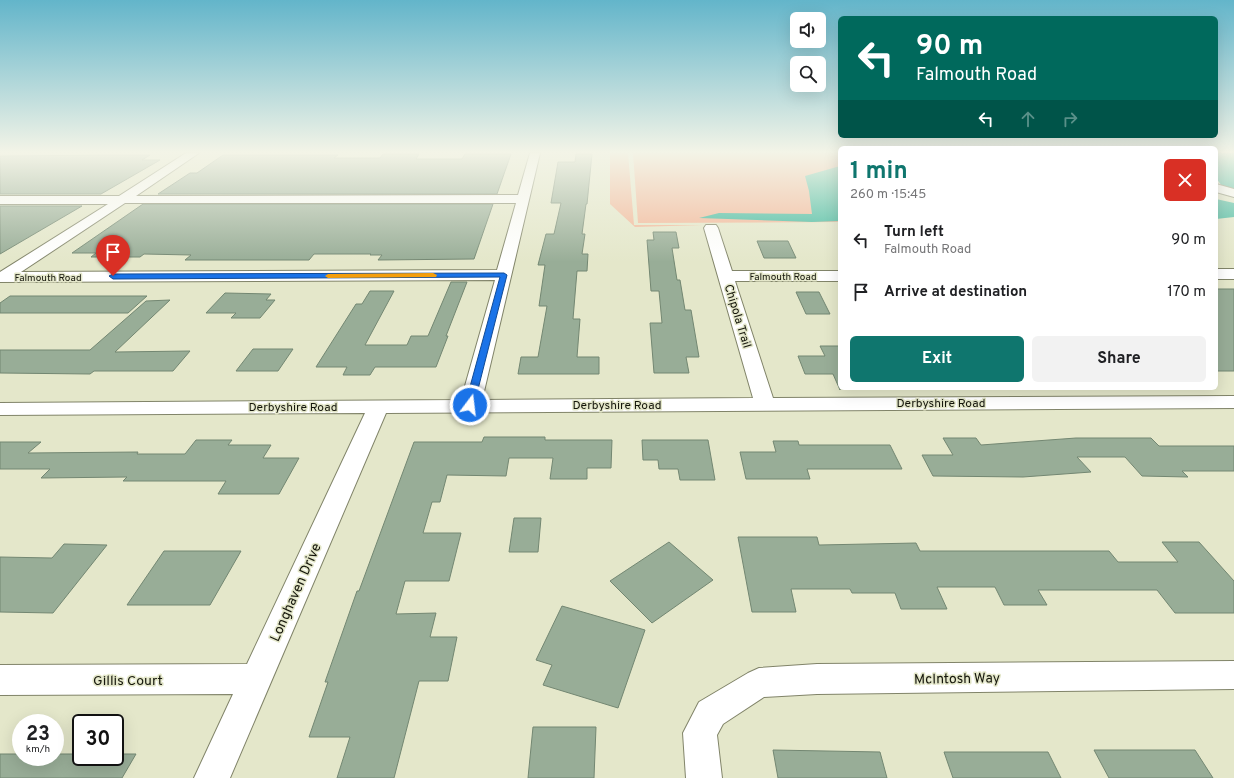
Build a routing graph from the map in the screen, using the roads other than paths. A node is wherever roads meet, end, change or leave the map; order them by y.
1 (137, 189) edge
2 (526, 189) edge
3 (1220, 189) edge
4 (1233, 193) edge
5 (122, 199) junction
6 (523, 199) junction
7 (0, 200) edge
8 (711, 228) dead end
9 (1218, 274) edge
10 (1234, 274) edge
11 (504, 275) junction
12 (726, 276) junction
13 (838, 276) edge
14 (1, 278) edge
15 (1234, 402) edge
16 (765, 404) junction
17 (470, 405) junction
18 (379, 406) junction
19 (0, 409) edge
20 (1234, 675) edge
21 (256, 679) junction
22 (0, 680) edge
23 (212, 778) edge
24 (704, 778) edge

1 - 5 street
2 - 6 street
3 - 4 street
5 - 6 street
5 - 7 street
5 - 14 street
6 - 11 street
8 - 12 street, Chipola Trail
9 - 10 street
11 - 14 street, Falmouth Road
11 - 17 street
12 - 13 street, Falmouth Road
12 - 16 street, Chipola Trail
15 - 16 street, Derbyshire Road
16 - 17 street, Derbyshire Road
17 - 18 street, Derbyshire Road
18 - 19 street, Derbyshire Road
18 - 21 street, Longhaven Drive
20 - 24 street, McIntosh Way
21 - 22 street, Gillis Court
21 - 23 street, Longhaven Drive

